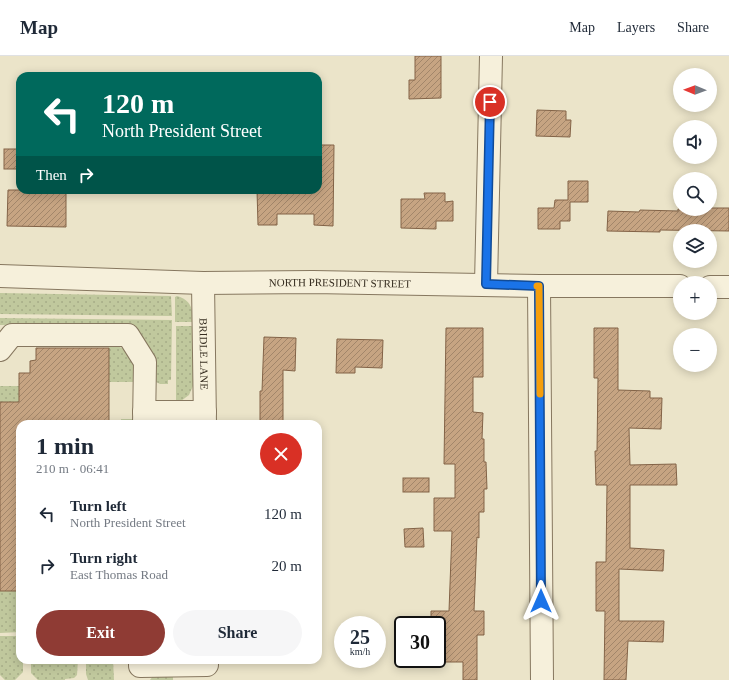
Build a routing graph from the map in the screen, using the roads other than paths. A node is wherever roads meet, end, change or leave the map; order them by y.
1 (491, 56) edge
2 (0, 276) edge
3 (203, 283) junction
4 (486, 284) junction
5 (539, 286) junction
6 (673, 286) edge
7 (717, 287) edge
8 (729, 287) edge
9 (0, 350) edge
10 (144, 418) edge
11 (205, 418) edge
12 (140, 664) edge
13 (207, 668) edge
14 (542, 680) edge

1 - 4 street
2 - 3 street, NORTH PRESIDENT STREET
3 - 4 street, NORTH PRESIDENT STREET
3 - 11 street, BRIDLE LANE
4 - 5 street, NORTH PRESIDENT STREET
5 - 6 street, NORTH PRESIDENT STREET
5 - 14 street
7 - 8 street
9 - 10 street
10 - 11 street
12 - 13 street

